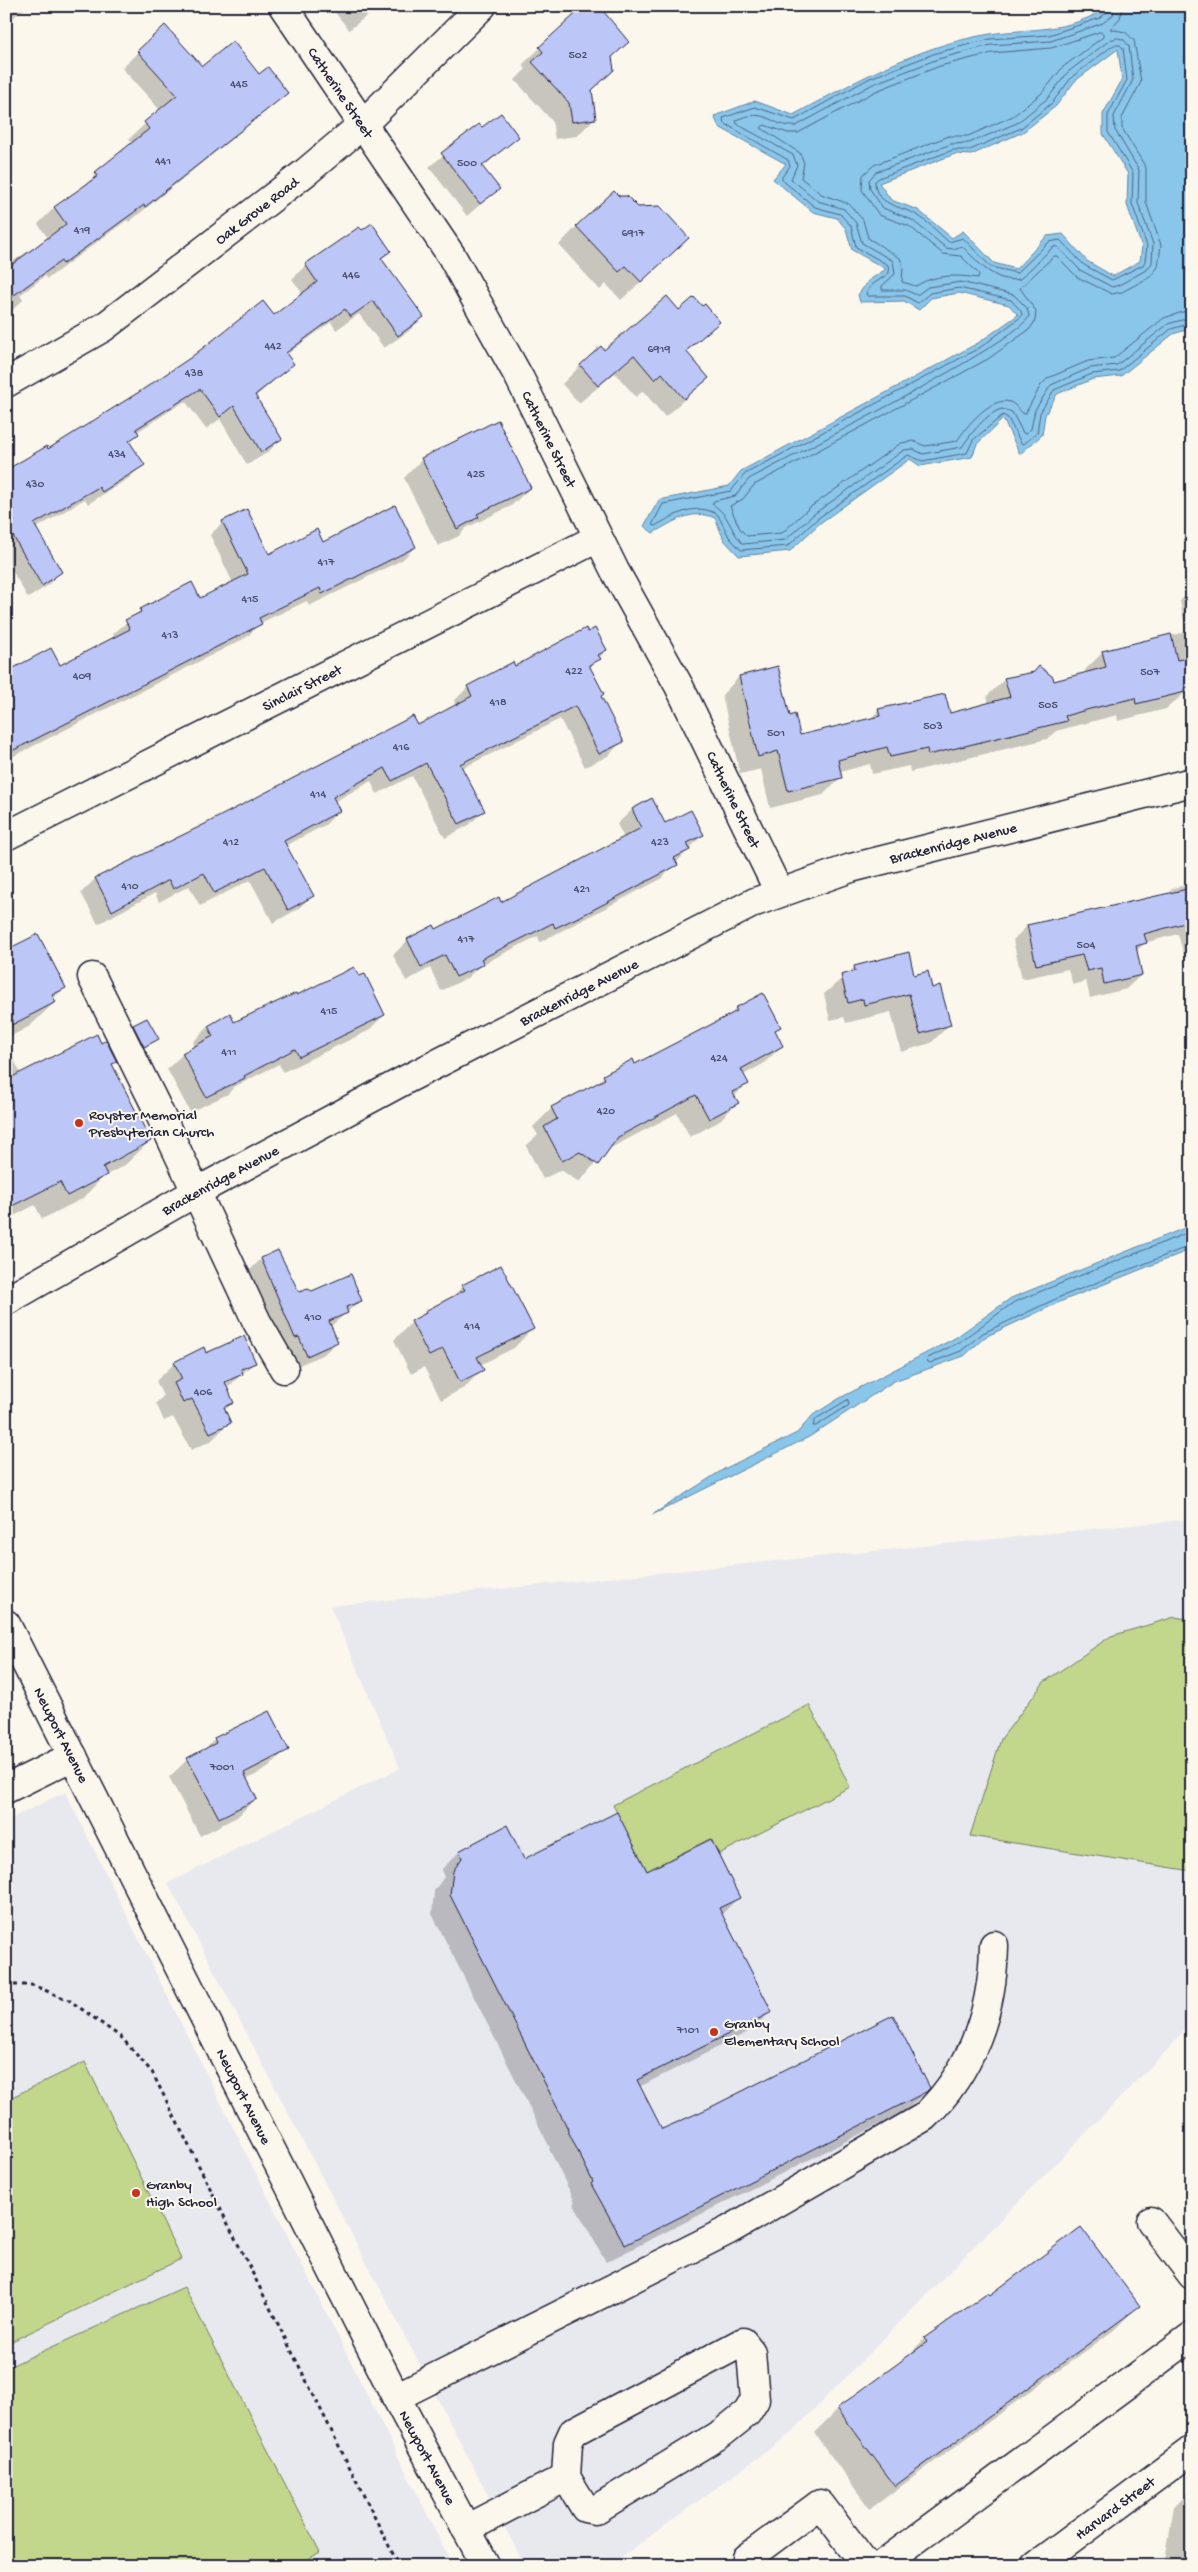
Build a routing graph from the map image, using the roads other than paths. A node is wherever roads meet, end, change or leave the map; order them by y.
1 (283, 6) edge
2 (482, 6) edge
3 (363, 124) junction
4 (6, 383) edge
5 (598, 538) junction
6 (1192, 782) edge
7 (6, 836) edge
8 (779, 892) junction
9 (92, 977) dead end
10 (196, 1192) junction
11 (6, 1301) edge
12 (284, 1370) dead end
13 (6, 1624) edge
14 (73, 1756) junction
15 (6, 1788) edge
16 (994, 1945) dead end
17 (1151, 2221) dead end
18 (1192, 2275) edge
19 (1192, 2336) edge
20 (396, 2397) junction
21 (1192, 2450) edge
22 (566, 2477) junction
23 (466, 2529) junction
24 (486, 2566) edge
25 (753, 2566) edge
26 (867, 2566) edge
27 (880, 2566) edge
28 (1036, 2566) edge

1 - 3 street, Catherine Street
2 - 3 street, Oak Grove Road
3 - 4 street, Oak Grove Road
3 - 5 street, Catherine Street
5 - 7 street, Sinclair Street
5 - 8 street, Catherine Street
6 - 8 street, Brackenridge Avenue
8 - 10 street, Brackenridge Avenue
9 - 10 street
10 - 11 street, Brackenridge Avenue
10 - 12 street
13 - 14 street, Newport Avenue
14 - 15 street
14 - 20 street, Newport Avenue
16 - 20 street
17 - 18 street
19 - 27 street
20 - 23 street, Newport Avenue
21 - 28 street, Harvard Street
22 - 22 street
22 - 23 street
23 - 24 street, Newport Avenue
25 - 26 street

